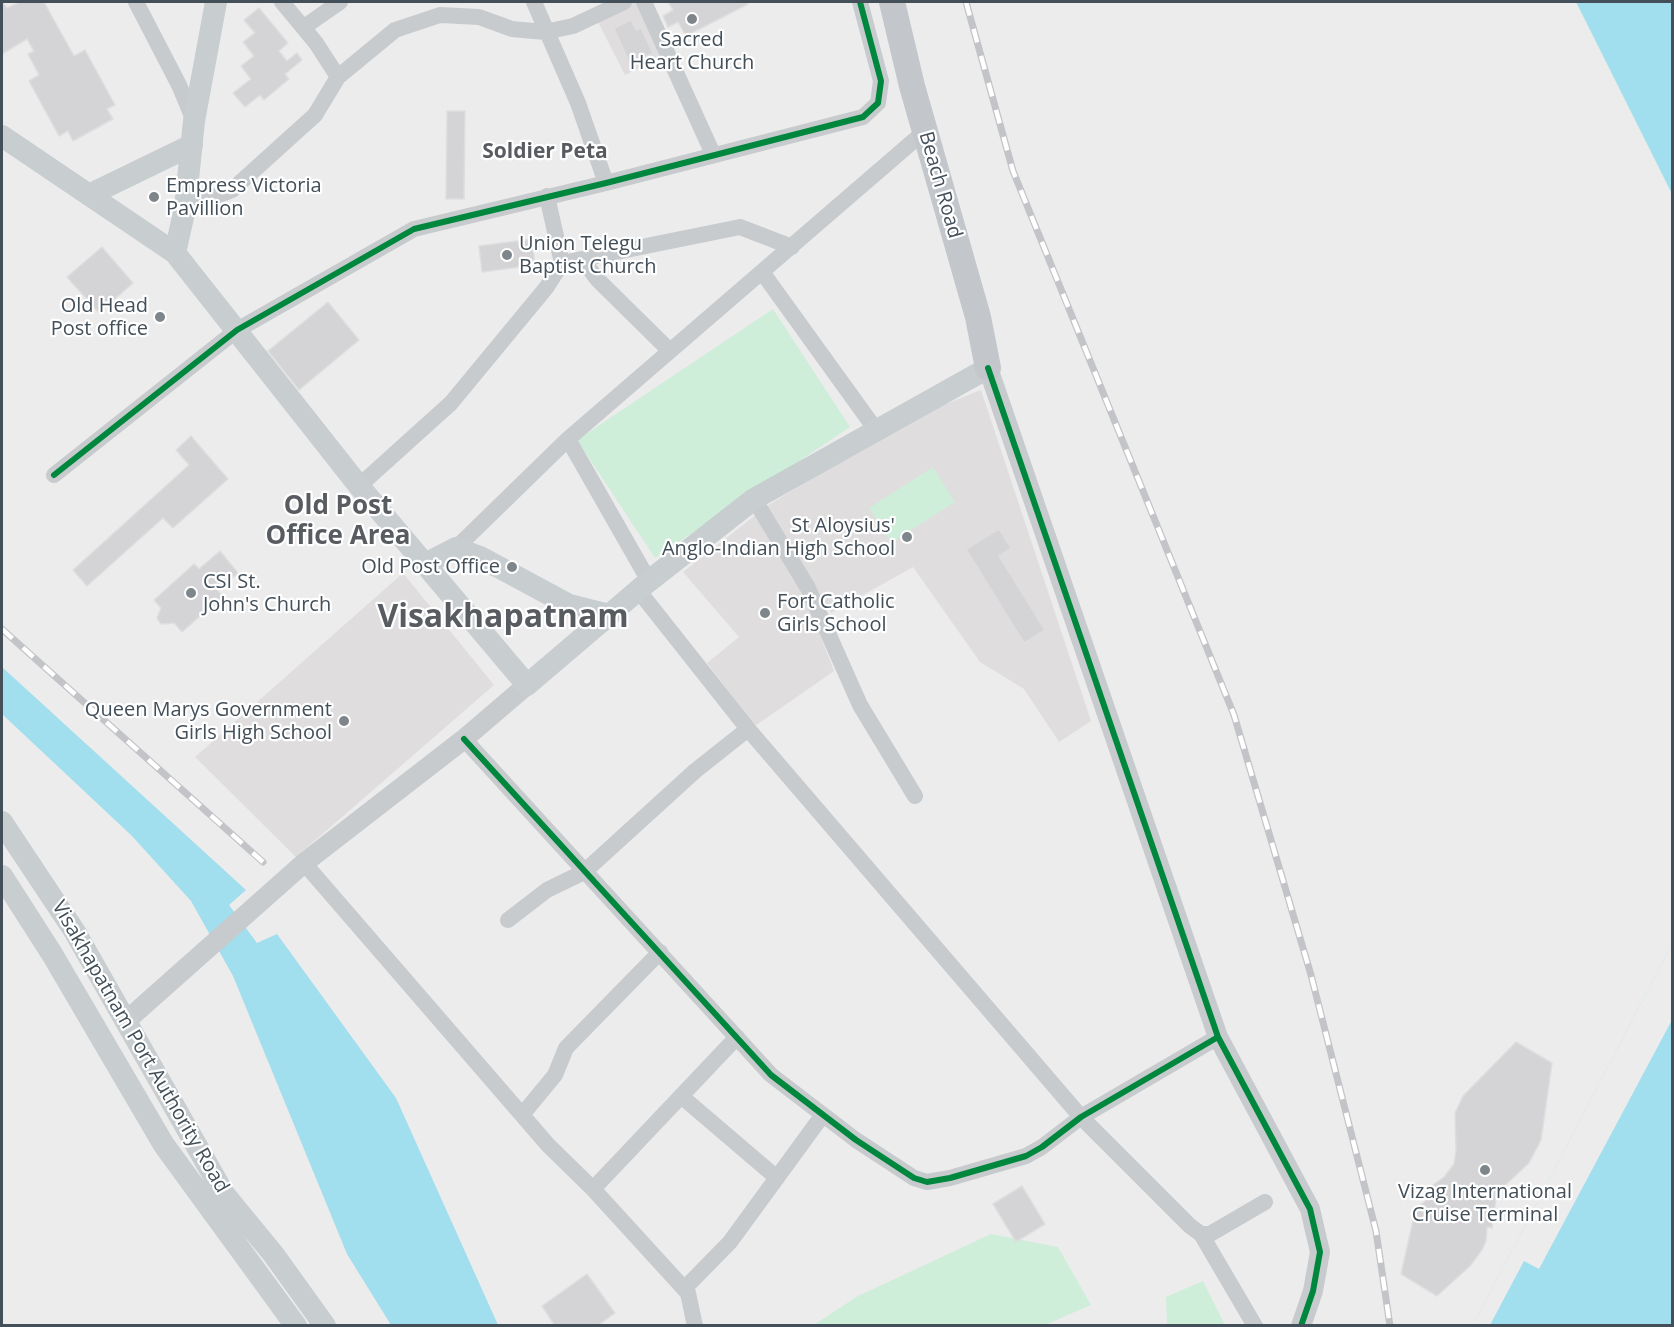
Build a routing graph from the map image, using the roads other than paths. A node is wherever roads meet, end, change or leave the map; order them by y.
1 (136, 2) edge
2 (216, 2) edge
3 (282, 2) edge
4 (340, 2) edge
5 (534, 2) edge
6 (624, 2) edge
7 (644, 2) edge
8 (860, 2) edge
9 (892, 2) edge
10 (304, 27) junction
11 (545, 32) junction
12 (338, 77) junction
13 (194, 121) junction
14 (925, 131) junction
15 (2, 136) edge
16 (192, 145) junction
17 (713, 154) junction
18 (606, 183) junction
19 (89, 195) junction
20 (547, 196) junction
21 (185, 208) junction
22 (792, 247) junction
23 (175, 253) junction
24 (582, 259) junction
25 (562, 263) junction
26 (762, 272) junction
27 (237, 330) junction
28 (670, 351) junction
29 (988, 368) junction
30 (876, 430) junction
31 (568, 438) junction
32 (54, 475) dead end
33 (359, 486) junction
34 (754, 499) junction
35 (456, 548) junction
36 (425, 564) junction
37 (644, 586) junction
38 (609, 615) junction
39 (527, 685) junction
40 (748, 729) junction
41 (464, 739) junction
42 (915, 796) dead end
43 (2, 822) edge
44 (304, 863) junction
45 (584, 872) junction
46 (2, 876) edge
47 (508, 920) dead end
48 (660, 952) junction
49 (126, 1021) junction
50 (737, 1037) junction
51 (1218, 1037) junction
52 (681, 1096) junction
53 (522, 1115) junction
54 (822, 1116) junction
55 (1081, 1117) junction
56 (777, 1178) junction
57 (593, 1189) junction
58 (1264, 1202) dead end
59 (1201, 1234) junction
60 (684, 1290) junction
61 (296, 1326) edge
62 (325, 1326) edge
63 (695, 1326) edge
64 (1255, 1326) edge
65 (1301, 1326) edge

1 - 13 street
2 - 13 main road
3 - 10 street
4 - 10 street
5 - 11 street
6 - 11 street
7 - 17 street
8 - 17 street
9 - 14 main road, Beach Road
10 - 12 street
11 - 12 street
11 - 18 street
12 - 21 street
13 - 16 main road
14 - 22 street
14 - 29 main road, Beach Road
15 - 19 main road
16 - 19 main road
16 - 21 main road
17 - 18 street
18 - 20 street
19 - 23 main road
20 - 25 street
20 - 27 street
21 - 23 main road
22 - 24 street
22 - 26 street
23 - 27 main road
24 - 25 street
24 - 28 street
25 - 33 street
26 - 28 street
26 - 30 street
27 - 32 street
27 - 33 main road
28 - 31 street
29 - 30 main road
29 - 51 street
30 - 34 main road
31 - 35 street
31 - 37 street
33 - 36 main road
34 - 37 main road
34 - 42 street
35 - 36 main road
35 - 38 main road
36 - 39 main road
37 - 38 main road
37 - 40 street
38 - 39 main road
39 - 41 street
40 - 45 street
40 - 55 street
41 - 44 street
41 - 45 street
43 - 49 main road, Visakhapatnam Port Authority Road
44 - 49 street
44 - 53 street
45 - 47 street
45 - 48 street
46 - 61 main road, Visakhapatnam Port Authority Road
48 - 50 street
48 - 53 street
49 - 62 main road, Visakhapatnam Port Authority Road
50 - 52 street
50 - 54 street
51 - 55 street
51 - 65 street
52 - 56 street
52 - 57 street
53 - 57 street
54 - 55 street
54 - 56 street
55 - 59 street
56 - 60 street
57 - 60 street
58 - 59 street
59 - 64 street
60 - 63 street

